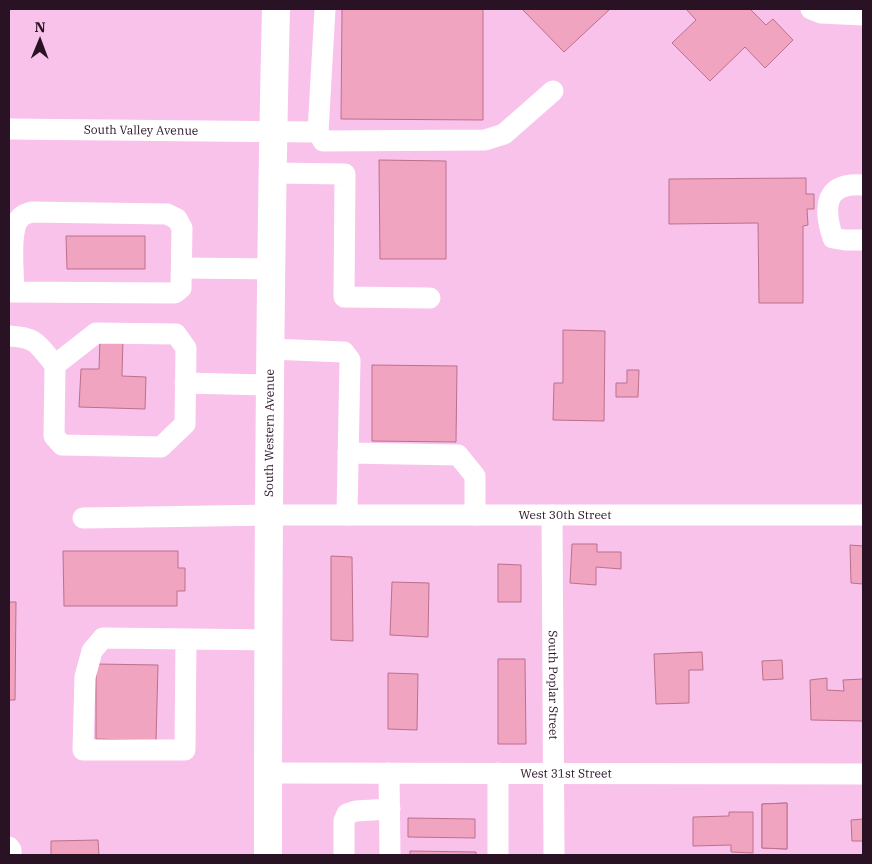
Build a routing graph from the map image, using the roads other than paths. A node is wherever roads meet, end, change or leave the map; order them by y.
1 (276, 9) edge
2 (325, 9) edge
3 (811, 9) edge
4 (863, 15) edge
5 (553, 91) dead end
6 (9, 129) edge
7 (273, 130) junction
8 (318, 132) junction
9 (273, 173) junction
10 (863, 185) edge
11 (863, 240) edge
12 (182, 268) junction
13 (272, 269) junction
14 (12, 292) edge
15 (430, 298) dead end
16 (9, 336) edge
17 (270, 349) junction
18 (55, 365) junction
19 (185, 383) junction
20 (270, 385) junction
21 (348, 453) junction
22 (268, 515) junction
23 (347, 515) junction
24 (475, 515) junction
25 (552, 515) junction
26 (863, 515) edge
27 (83, 518) dead end
28 (186, 639) junction
29 (268, 640) junction
30 (268, 773) junction
31 (390, 773) junction
32 (498, 773) junction
33 (553, 773) junction
34 (863, 774) edge
35 (390, 809) junction
36 (9, 847) edge
37 (11, 855) edge
38 (268, 855) edge
39 (344, 855) edge
40 (390, 855) edge
41 (498, 855) edge
42 (554, 855) edge

1 - 7 highway, South Western Avenue
2 - 8 street
3 - 4 street
5 - 8 street
6 - 7 street, South Valley Avenue
7 - 8 street, South Valley Avenue
7 - 9 highway, South Western Avenue
9 - 13 highway, South Western Avenue
9 - 15 street
10 - 11 street
12 - 13 street
12 - 14 street
12 - 14 street
13 - 17 highway, South Western Avenue
16 - 18 street
17 - 20 highway, South Western Avenue
17 - 21 street
18 - 19 street
18 - 19 street
19 - 20 street
20 - 22 highway, South Western Avenue
21 - 23 street
21 - 24 street
22 - 23 street, West 30th Street
22 - 27 street, West 30th Street
22 - 29 highway, South Western Avenue
23 - 24 street, West 30th Street
24 - 25 street, West 30th Street
25 - 26 street, West 30th Street
25 - 33 street, South Poplar Street
28 - 28 street
28 - 29 street
29 - 30 highway, South Western Avenue
30 - 31 street, West 31st Street
30 - 38 highway, South Western Avenue
31 - 32 street, West 31st Street
31 - 35 street
32 - 33 street, West 31st Street
32 - 41 street
33 - 34 street, West 31st Street
33 - 42 street, South Poplar Street
35 - 39 street
35 - 40 street
36 - 37 street

